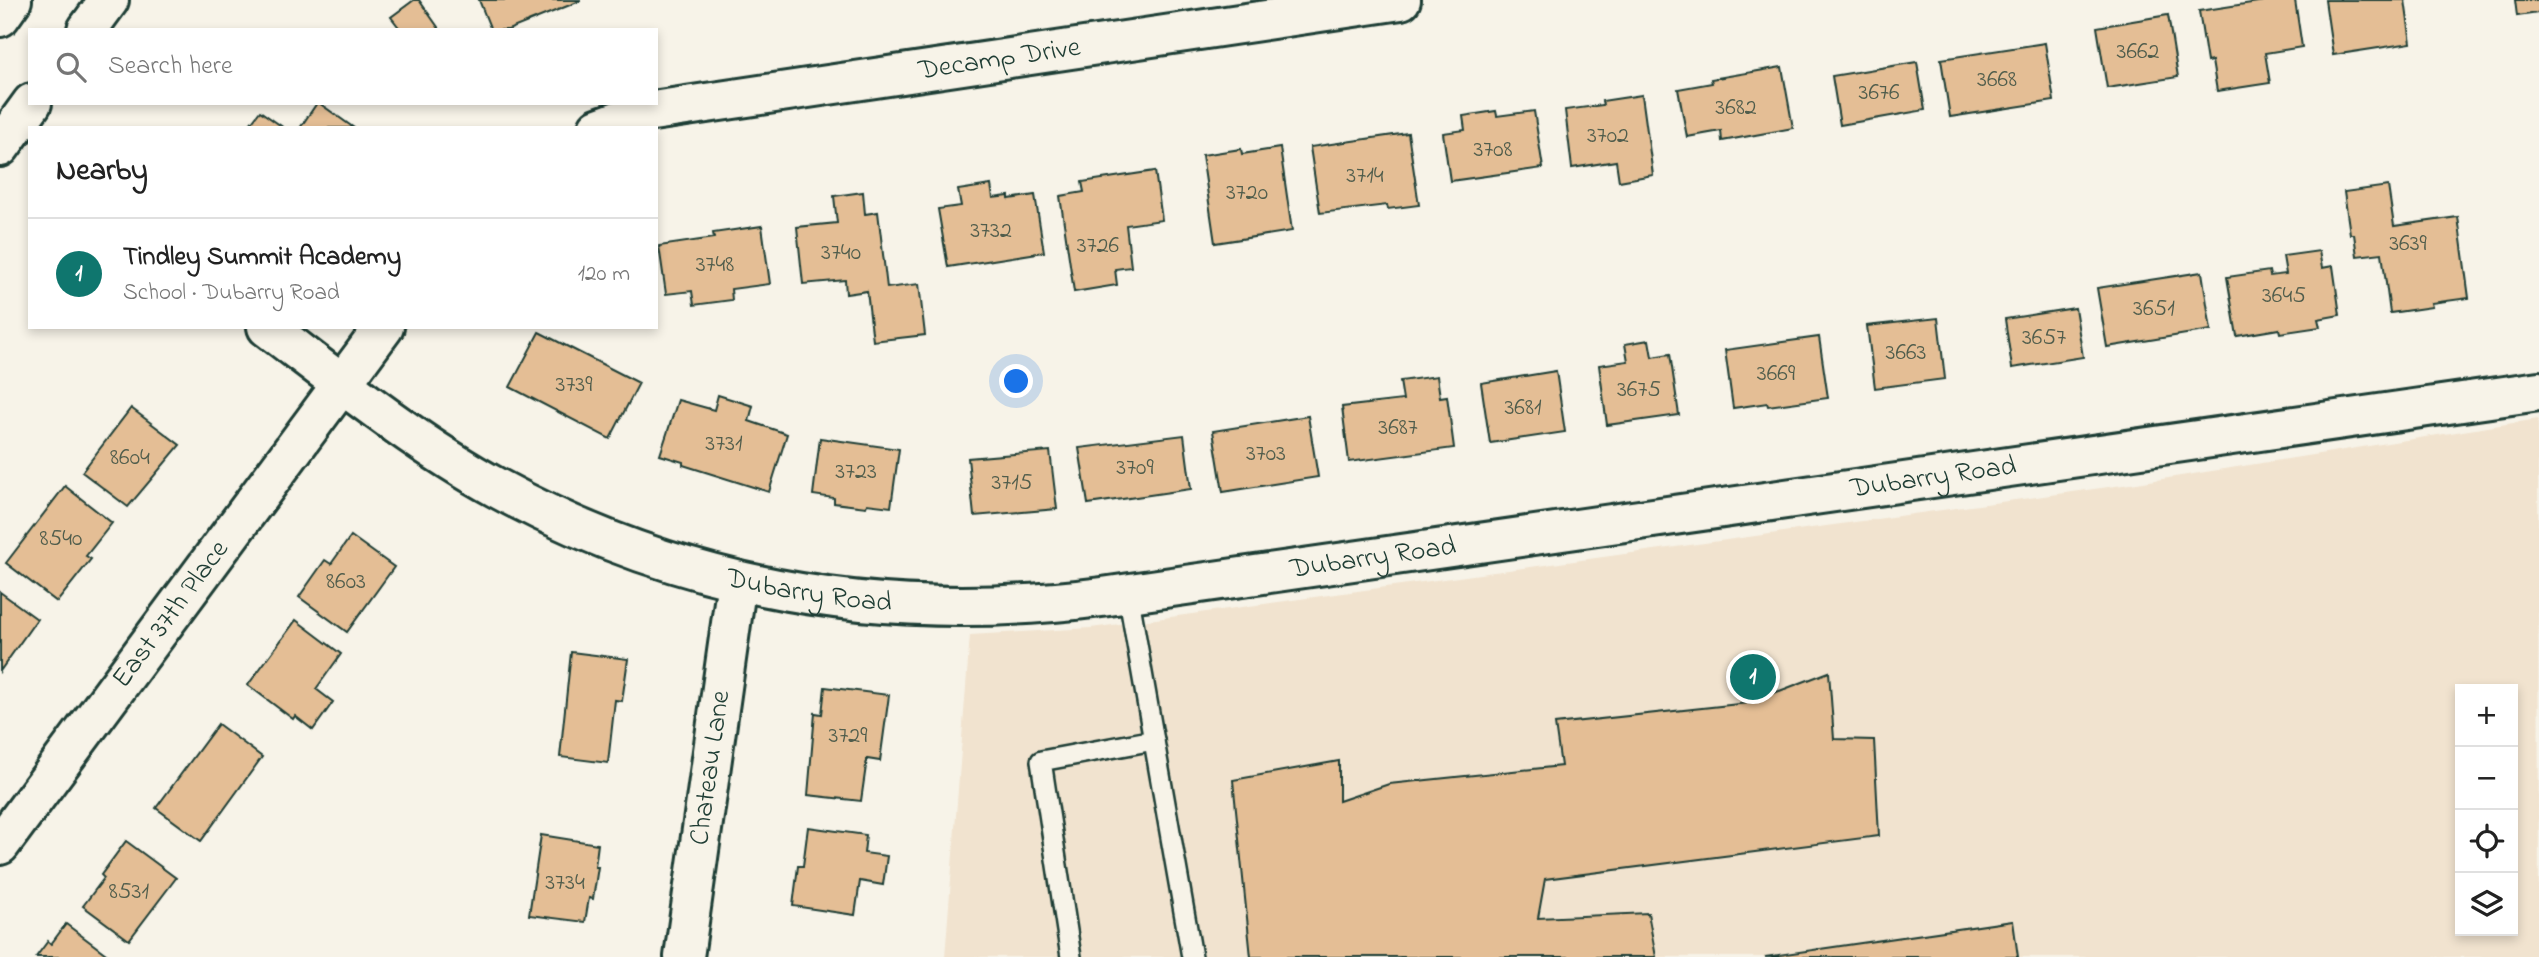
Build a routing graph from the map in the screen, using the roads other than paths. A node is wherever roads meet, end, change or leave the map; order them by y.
1 (12, 0) edge
2 (109, 0) edge
3 (1401, 0) edge
4 (0, 17) edge
5 (88, 28) edge
6 (31, 105) edge
7 (603, 126) edge
8 (10, 138) edge
9 (270, 329) edge
10 (383, 329) edge
11 (342, 384) junction
12 (2539, 390) edge
13 (737, 581) junction
14 (1128, 593) junction
15 (1153, 740) junction
16 (0, 845) edge
17 (684, 957) edge
18 (1071, 957) edge
19 (1192, 957) edge

1 - 4 street
2 - 5 street
3 - 7 street, Decamp Drive
6 - 8 street
9 - 11 street, Dubarry Road
10 - 11 street
11 - 13 street, Dubarry Road
11 - 16 street, East 37th Place
12 - 14 street, Dubarry Road
13 - 14 street, Dubarry Road
13 - 17 street, Chateau Lane
14 - 15 lane
15 - 18 lane
15 - 19 lane

